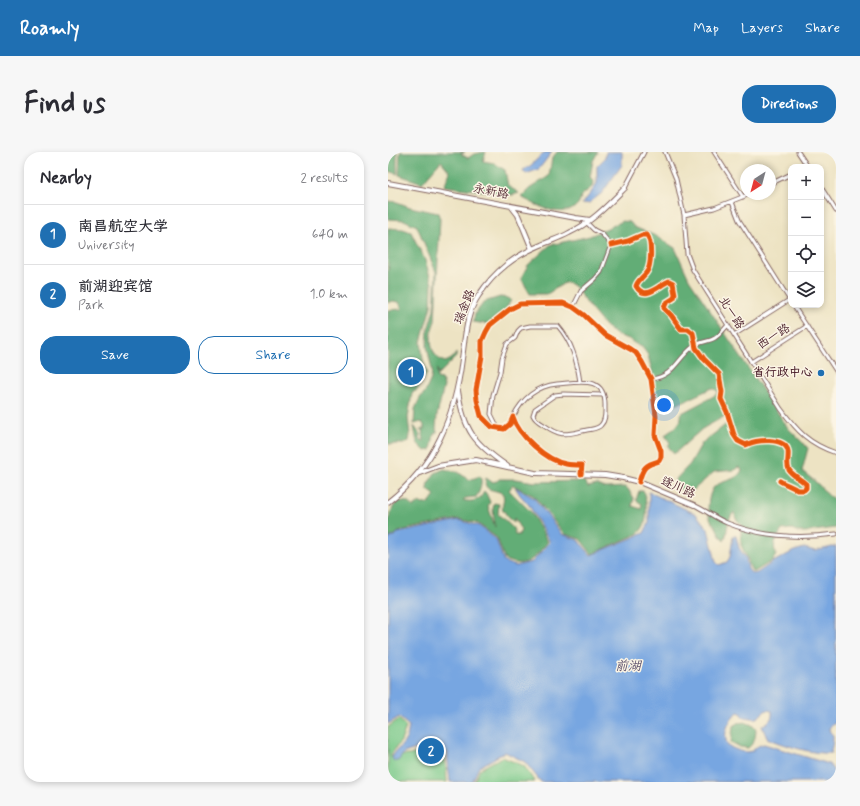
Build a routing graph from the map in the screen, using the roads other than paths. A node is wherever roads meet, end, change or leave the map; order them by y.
1 (644, 152) edge
2 (665, 152) edge
3 (714, 152) edge
4 (798, 152) edge
5 (805, 164) edge
6 (788, 175) edge
7 (776, 181) edge
8 (388, 183) edge
9 (625, 188) joint
10 (740, 192) edge
11 (824, 192) edge
12 (740, 198) edge
13 (732, 202) junction
14 (511, 206) junction
15 (836, 211) edge
16 (684, 215) junction
17 (588, 221) junction
18 (611, 245) junction
19 (532, 249) junction
20 (788, 298) edge
21 (788, 302) edge
22 (573, 307) junction
23 (795, 308) edge
24 (728, 325) junction
25 (807, 326) junction
26 (734, 335) junction
27 (696, 344) junction
28 (751, 362) junction
29 (836, 371) edge
30 (651, 379) junction
31 (580, 382) junction
32 (458, 388) junction
33 (603, 395) junction
34 (513, 417) junction
35 (499, 429) junction
36 (836, 453) edge
37 (508, 467) junction
38 (417, 474) junction
39 (581, 474) junction
40 (780, 481) dead end
41 (639, 482) junction
42 (388, 502) edge
43 (694, 505) joint
44 (836, 534) edge

1 - 9 street, 瑞金路
2 - 16 street, 北一路
3 - 10 street
4 - 5 street
6 - 7 street
8 - 14 street, 永新路
9 - 17 street, 瑞金路
11 - 15 street
12 - 13 street
13 - 16 street
13 - 20 street
14 - 17 street, 永新路
14 - 19 street
16 - 24 street, 北一路
17 - 18 street
17 - 19 street, 瑞金路
18 - 22 street
18 - 27 street
19 - 32 street, 瑞金路
21 - 26 street
22 - 30 street
22 - 35 street
23 - 25 street
24 - 26 street, 北一路
24 - 27 street
25 - 28 street, 西一路
25 - 29 street
26 - 28 street, 北一路
27 - 30 street
27 - 40 street
28 - 36 street, 北一路
30 - 41 street
31 - 33 street
31 - 34 street
31 - 35 street
32 - 37 street, 遂川路
32 - 38 street, 瑞金路
33 - 33 street
34 - 35 street
34 - 39 street
37 - 38 street, 遂川路
37 - 39 street, 遂川路
38 - 42 street, 瑞金路
39 - 41 street, 遂川路
41 - 43 street, 遂川路
43 - 44 street, 遂川路

